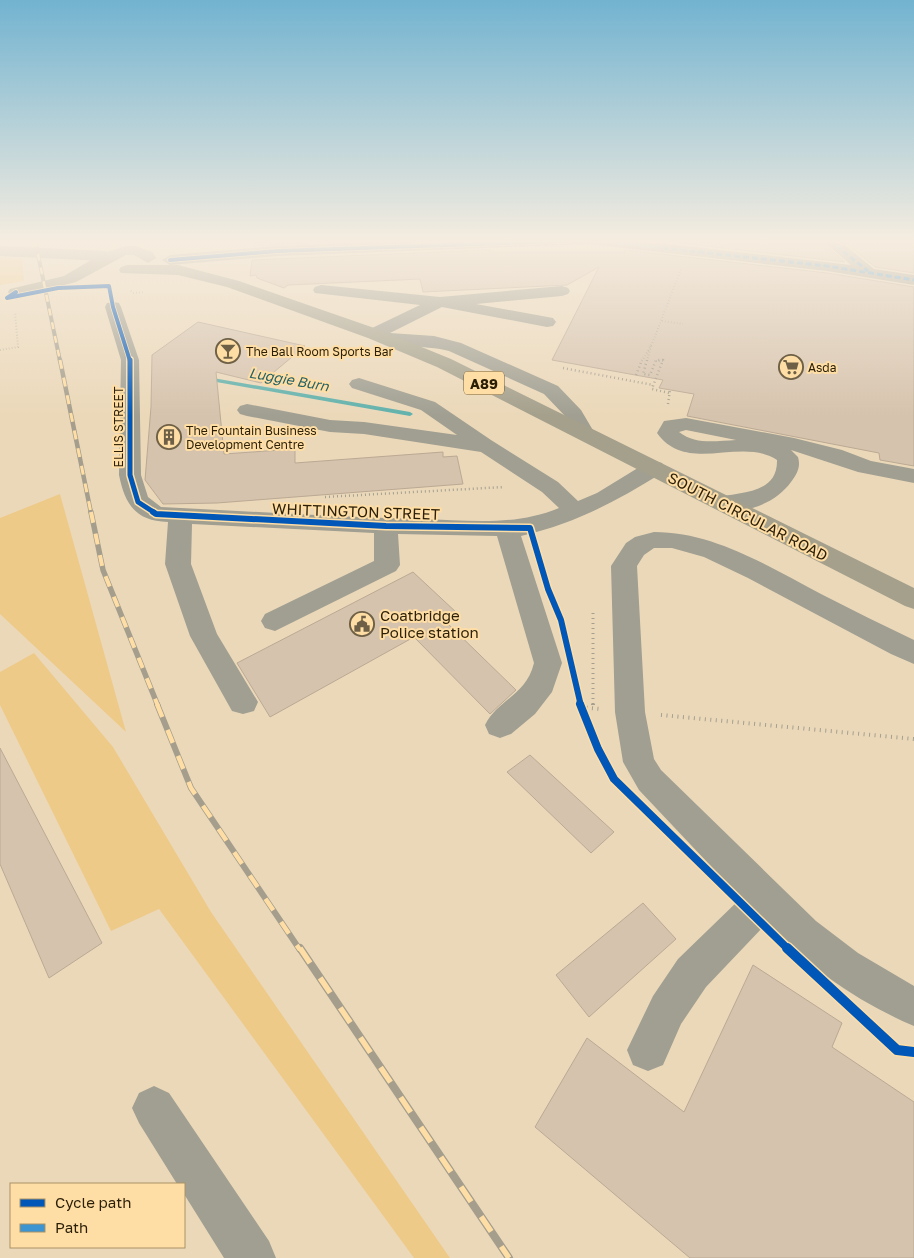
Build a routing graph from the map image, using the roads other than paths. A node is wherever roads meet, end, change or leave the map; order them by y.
1 (274, 299) edge
2 (407, 299) edge
3 (480, 299) edge
4 (440, 302) junction
5 (113, 307) dead end
6 (547, 322) dead end
7 (379, 336) junction
8 (359, 384) dead end
9 (247, 410) dead end
10 (583, 432) junction
11 (487, 446) junction
12 (777, 450) junction
13 (834, 455) junction
14 (654, 468) junction
15 (914, 476) edge
16 (722, 503) junction
17 (576, 511) junction
18 (180, 516) junction
19 (386, 526) junction
20 (506, 529) junction
21 (914, 599) edge
22 (275, 621) dead end
23 (914, 653) edge
24 (243, 702) dead end
25 (500, 725) dead end
26 (766, 899) junction
27 (914, 1006) edge
28 (648, 1050) dead end
29 (154, 1108) dead end
30 (252, 1258) edge

1 - 7 main road, SOUTH CIRCULAR ROAD / A89
2 - 4 street
3 - 4 street
4 - 6 street
4 - 7 street
5 - 18 street, ELLIS STREET
7 - 10 main road, SOUTH CIRCULAR ROAD / A89
7 - 10 street, SOUTH CIRCULAR ROAD
8 - 11 street
9 - 11 street
10 - 14 main road, SOUTH CIRCULAR ROAD / A89
11 - 17 street
12 - 13 street
12 - 13 street
12 - 16 street
13 - 15 street
14 - 16 main road, SOUTH CIRCULAR ROAD / A89
14 - 17 street, WHITTINGTON STREET
16 - 21 main road, SOUTH CIRCULAR ROAD / A89
17 - 20 street, WHITTINGTON STREET
18 - 19 street, WHITTINGTON STREET
18 - 24 street
19 - 20 street, WHITTINGTON STREET
19 - 22 street
20 - 25 street
23 - 26 street
26 - 27 street
26 - 28 street
29 - 30 street

